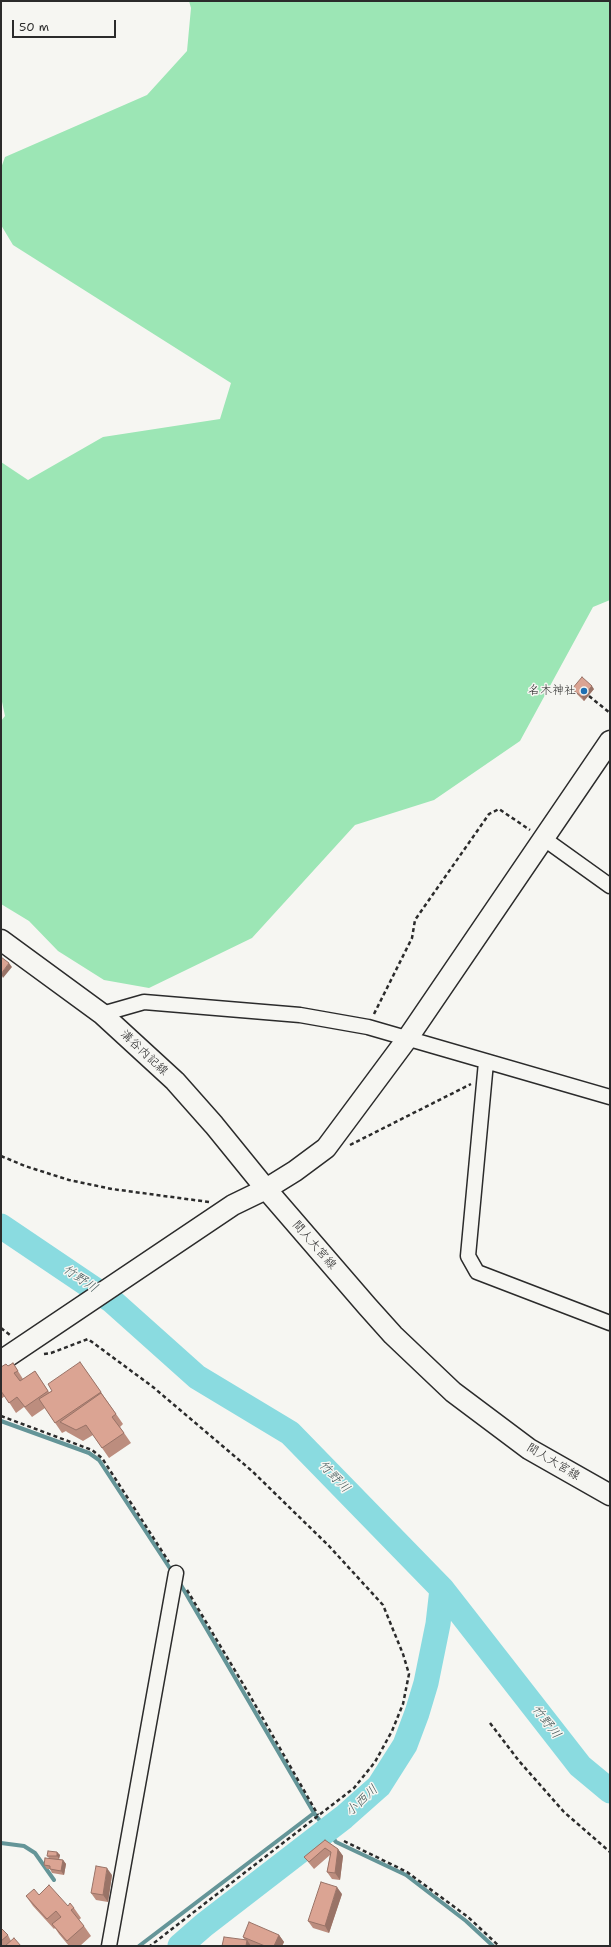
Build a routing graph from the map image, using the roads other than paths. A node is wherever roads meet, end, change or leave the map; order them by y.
1 (610, 741) edge
2 (543, 838) junction
3 (610, 886) edge
4 (1, 940) edge
5 (102, 1014) junction
6 (407, 1038) junction
7 (486, 1062) junction
8 (610, 1097) edge
9 (266, 1189) junction
10 (610, 1323) edge
11 (1, 1361) edge
12 (610, 1495) edge
13 (176, 1573) road end
14 (109, 1946) edge

1 - 2 main road
2 - 3 street
2 - 6 main road
4 - 5 main road, 溝谷内記線
5 - 6 street
5 - 9 main road, 溝谷内記線
6 - 7 street
6 - 9 main road
7 - 8 street
7 - 10 street
9 - 11 main road
9 - 12 main road, 間人大宮線
13 - 14 street

